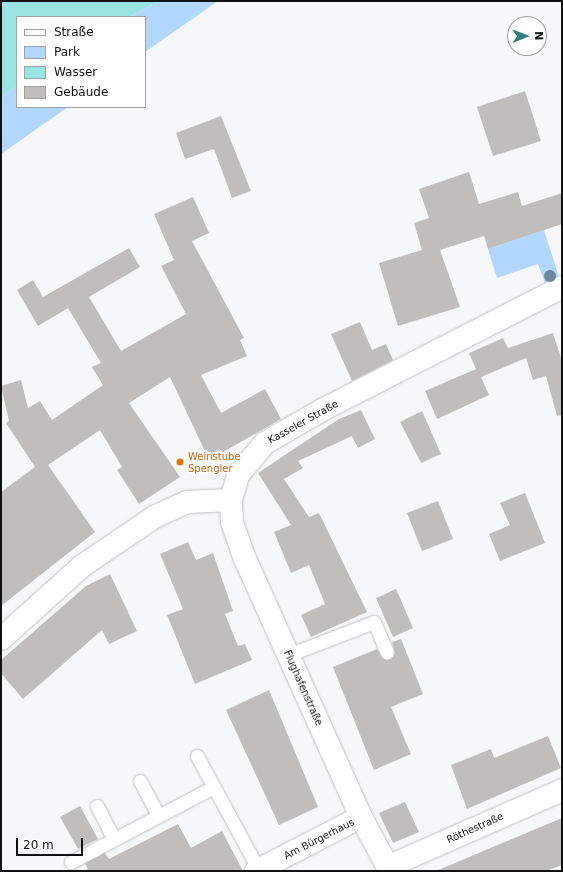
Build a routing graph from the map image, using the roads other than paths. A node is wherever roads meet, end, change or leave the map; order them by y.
1 (562, 287) edge
2 (231, 500) junction
3 (1, 639) edge
4 (387, 652) dead end
5 (288, 655) junction
6 (197, 756) dead end
7 (140, 781) dead end
8 (213, 786) junction
9 (562, 790) edge
10 (97, 806) dead end
11 (158, 815) junction
12 (361, 817) junction
13 (114, 839) junction
14 (71, 862) dead end
15 (388, 869) edge
16 (257, 870) edge

1 - 2 street, Kasseler Straße
2 - 3 street
2 - 5 street, Flughafenstraße
4 - 5 lane
5 - 12 street, Flughafenstraße
6 - 8 lane
7 - 11 lane
8 - 11 lane
8 - 16 lane
9 - 15 street, Röthestraße
10 - 13 lane
11 - 13 lane
12 - 15 street, Flughafenstraße
12 - 16 street, Am Bürgerhaus
13 - 14 lane

